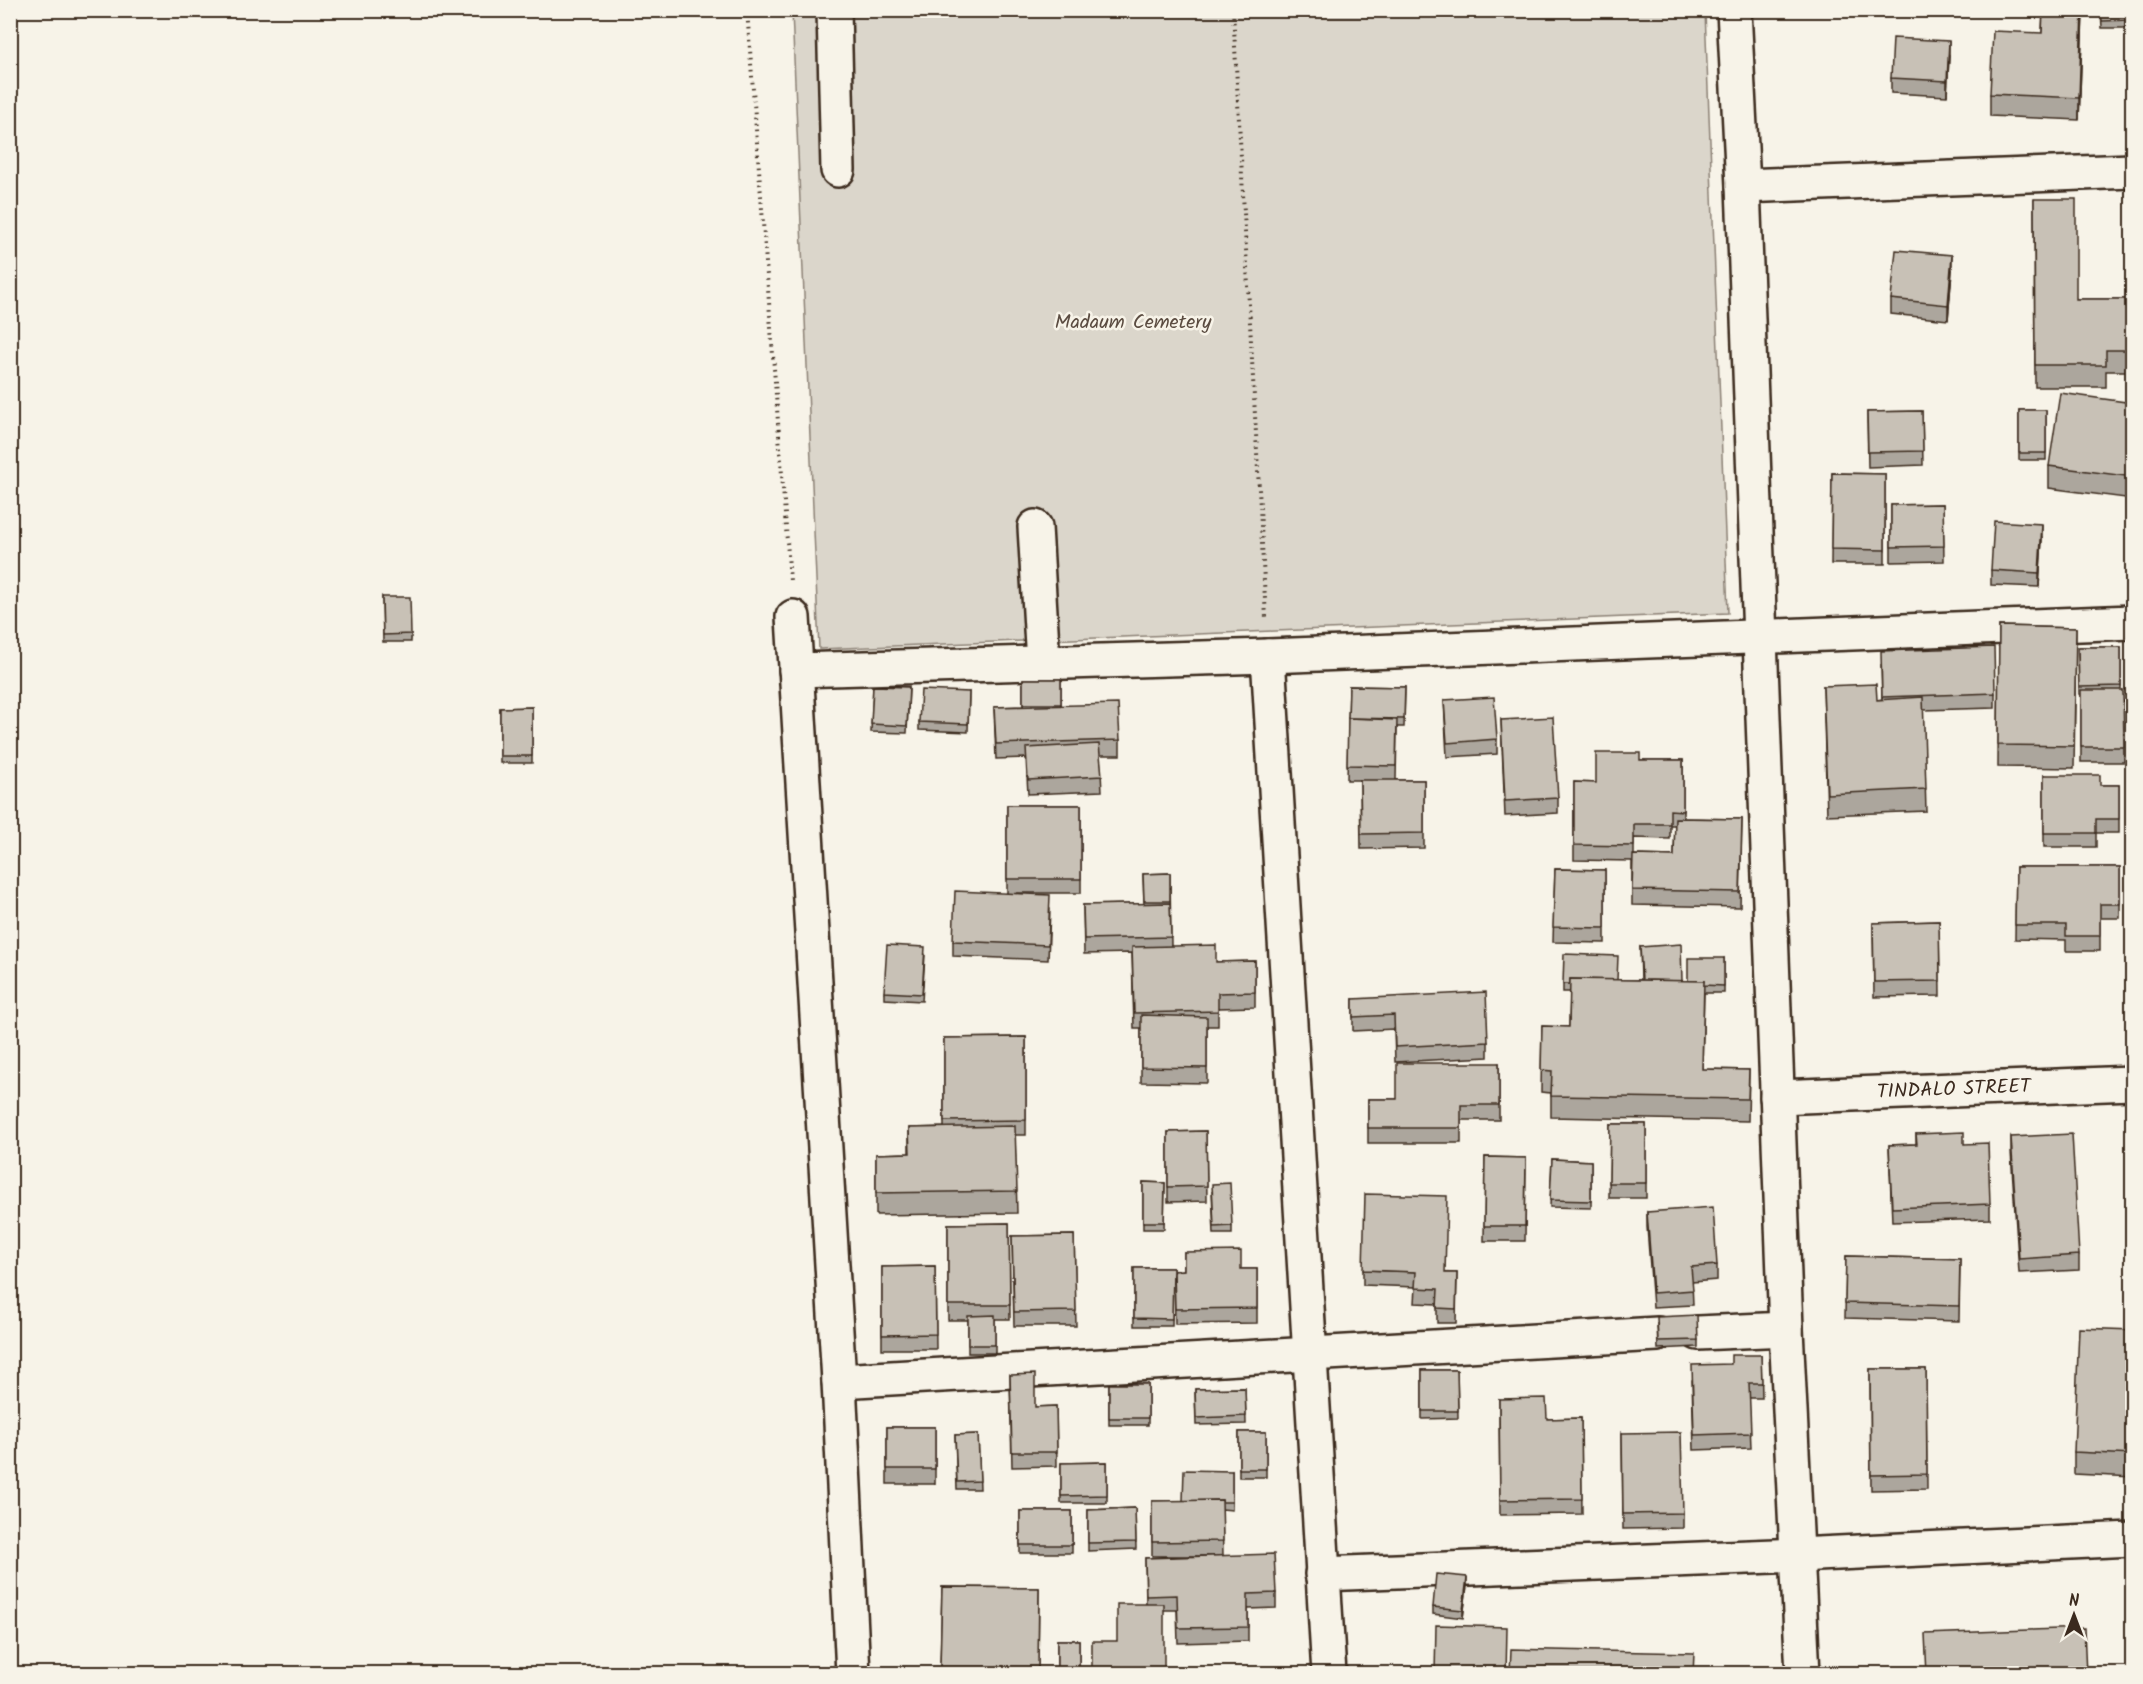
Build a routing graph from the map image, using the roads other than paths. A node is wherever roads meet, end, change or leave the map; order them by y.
1 (834, 10) edge
2 (1734, 10) edge
3 (838, 170) dead end
4 (2133, 171) edge
5 (1743, 186) junction
6 (1035, 527) dead end
7 (793, 617) road end
8 (2133, 622) edge
9 (1759, 637) junction
10 (1268, 656) junction
11 (1043, 663) junction
12 (796, 670) junction
13 (2133, 1083) edge
14 (1777, 1097) junction
15 (1786, 1329) junction
16 (1698, 1333) edge
17 (1658, 1334) edge
18 (1308, 1354) junction
19 (838, 1381) junction
20 (2133, 1539) edge
21 (1797, 1555) junction
22 (1322, 1574) junction
23 (853, 1674) edge
24 (1329, 1674) edge
25 (1803, 1674) edge

1 - 3 street
2 - 5 street
4 - 5 street
5 - 9 street
6 - 11 street
7 - 12 street
8 - 9 street
9 - 10 street
9 - 14 street
10 - 11 street
10 - 18 street
11 - 12 street
12 - 19 street
13 - 14 street, TINDALO STREET
14 - 15 street
15 - 16 street
15 - 21 street
17 - 18 street
18 - 19 street
18 - 22 street
19 - 23 street
20 - 21 street
21 - 22 street
21 - 25 street
22 - 24 street

